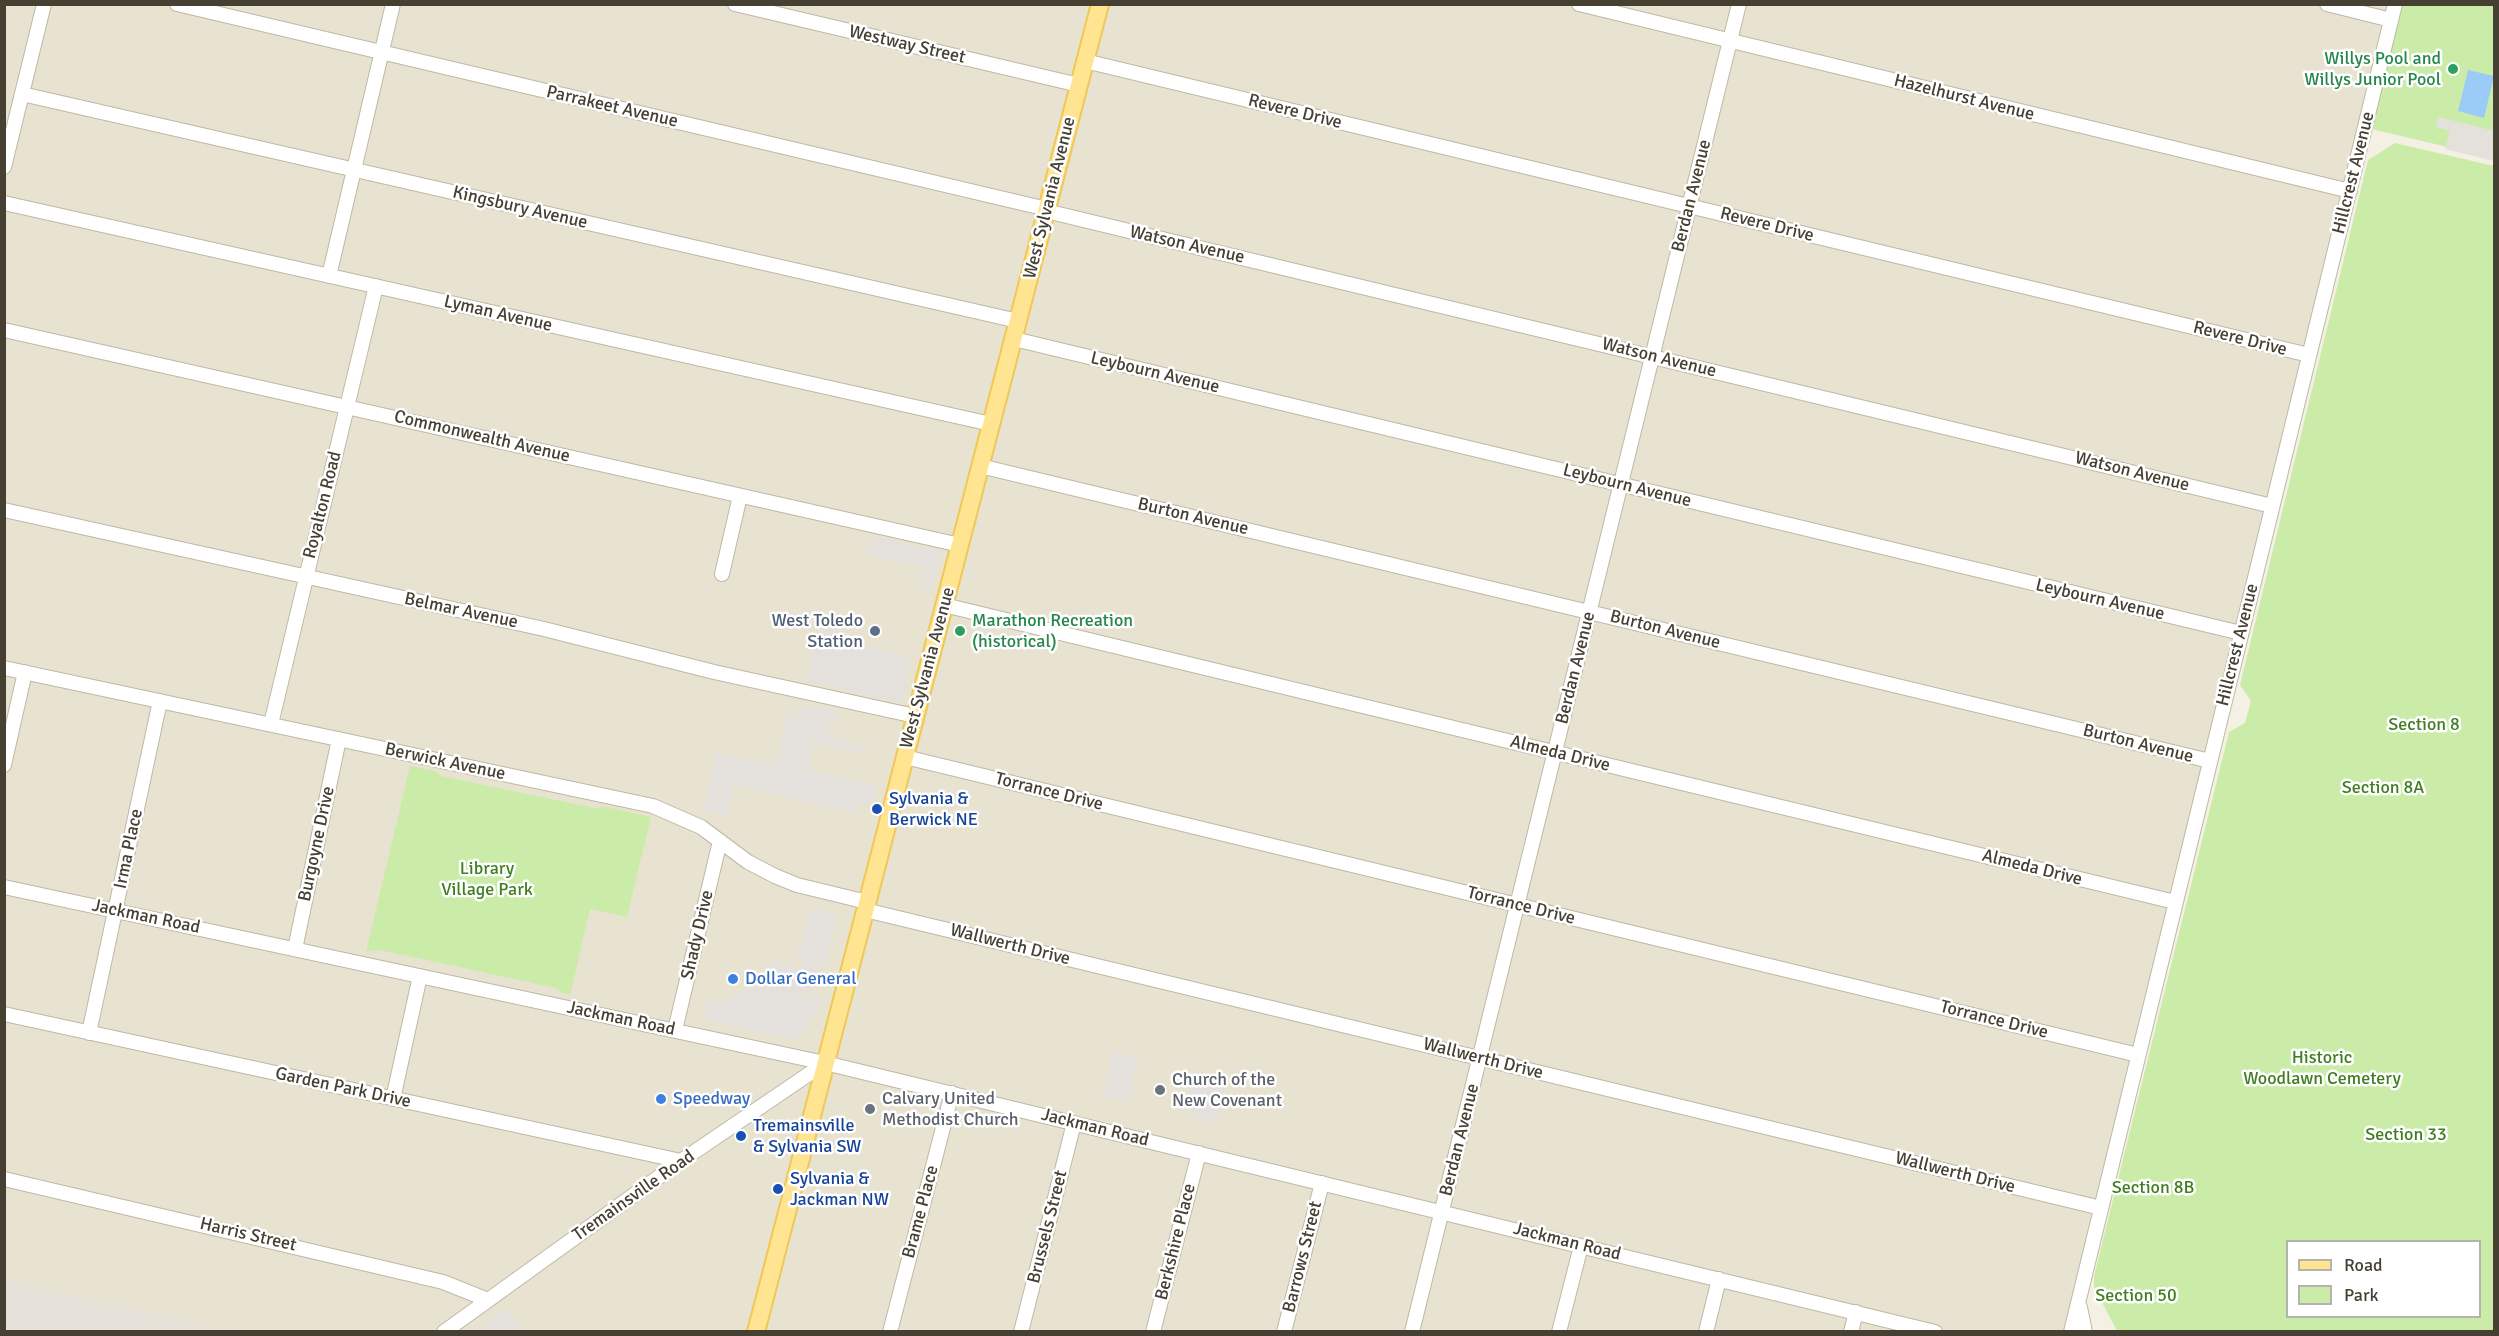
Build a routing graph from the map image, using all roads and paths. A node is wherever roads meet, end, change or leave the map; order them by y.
1 (45, 4) edge
2 (177, 4) edge
3 (393, 4) edge
4 (735, 4) edge
5 (1100, 4) edge
6 (1579, 4) edge
7 (1739, 4) edge
8 (2327, 4) edge
9 (2395, 4) edge
10 (2391, 20) junction
11 (1730, 41) junction
12 (382, 53) junction
13 (1085, 61) junction
14 (1079, 85) junction
15 (22, 94) junction
16 (4, 167) edge
17 (354, 170) junction
18 (2350, 191) junction
19 (4, 203) edge
20 (1689, 206) junction
21 (1046, 210) junction
22 (329, 276) junction
23 (376, 286) junction
24 (1018, 321) junction
25 (4, 330) edge
26 (1014, 339) junction
27 (1652, 356) junction
28 (2309, 356) junction
29 (347, 406) junction
30 (991, 424) junction
31 (980, 466) junction
32 (1621, 485) junction
33 (740, 496) junction
34 (2272, 506) junction
35 (4, 510) edge
36 (960, 545) junction
37 (723, 574) dead end
38 (306, 577) junction
39 (944, 605) junction
40 (1590, 612) junction
41 (2241, 633) junction
42 (4, 668) edge
43 (25, 672) junction
44 (160, 701) junction
45 (915, 716) junction
46 (271, 724) junction
47 (339, 739) junction
48 (1555, 753) junction
49 (905, 757) junction
50 (2210, 761) junction
51 (4, 765) edge
52 (720, 841) junction
53 (4, 887) edge
54 (2175, 902) junction
55 (1518, 905) junction
56 (866, 906) junction
57 (115, 910) junction
58 (295, 949) junction
59 (420, 976) junction
60 (4, 1014) edge
61 (675, 1030) junction
62 (89, 1033) junction
63 (2138, 1055) junction
64 (1480, 1058) junction
65 (825, 1063) junction
66 (952, 1093) junction
67 (393, 1099) junction
68 (1074, 1123) junction
69 (1199, 1153) junction
70 (681, 1161) junction
71 (4, 1179) edge
72 (1322, 1183) junction
73 (2101, 1208) junction
74 (1442, 1212) junction
75 (1581, 1246) junction
76 (1719, 1279) junction
77 (2082, 1286) junction
78 (488, 1300) junction
79 (1856, 1312) junction
80 (444, 1332) edge
81 (756, 1332) edge
82 (890, 1332) edge
83 (1021, 1332) edge
84 (1153, 1332) edge
85 (1284, 1332) edge
86 (1412, 1332) edge
87 (1559, 1332) edge
88 (1706, 1332) edge
89 (1851, 1332) edge
90 (1935, 1332) edge
91 (2071, 1332) edge
92 (2085, 1332) edge

1 - 15 street
2 - 12 street, Parrakeet Avenue
3 - 12 street
4 - 14 street, Westway Street
5 - 13 main road, West Sylvania Avenue
6 - 11 street, Hazelhurst Avenue
7 - 11 street, Berdan Avenue
8 - 10 street
9 - 10 street, Hillcrest Avenue
10 - 18 street, Hillcrest Avenue
11 - 18 street, Hazelhurst Avenue
11 - 20 street, Berdan Avenue
12 - 17 street
12 - 21 street, Parrakeet Avenue
13 - 14 main road, West Sylvania Avenue
13 - 20 street, Revere Drive
14 - 21 main road, West Sylvania Avenue
15 - 16 street
15 - 17 street, Kingsbury Avenue
17 - 22 street
17 - 24 street, Kingsbury Avenue
18 - 28 street, Hillcrest Avenue
19 - 22 street, Lyman Avenue
20 - 27 street, Berdan Avenue
20 - 28 street, Revere Drive
21 - 24 main road, West Sylvania Avenue
21 - 27 street, Watson Avenue
22 - 23 street, Lyman Avenue
23 - 29 street, Royalton Road
23 - 30 street, Lyman Avenue
24 - 26 main road, West Sylvania Avenue
25 - 29 street, Commonwealth Avenue
26 - 30 main road, West Sylvania Avenue
26 - 32 street, Leybourn Avenue
27 - 32 street, Berdan Avenue
27 - 34 street, Watson Avenue
28 - 34 street, Hillcrest Avenue
29 - 33 street, Commonwealth Avenue
29 - 38 street, Royalton Road
30 - 31 main road, West Sylvania Avenue
31 - 36 main road, West Sylvania Avenue
31 - 40 street, Burton Avenue
32 - 40 street, Berdan Avenue
32 - 41 street, Leybourn Avenue
33 - 36 street, Commonwealth Avenue
33 - 37 street
34 - 41 street, Hillcrest Avenue
35 - 38 street, Belmar Avenue
36 - 39 main road, West Sylvania Avenue
38 - 45 street, Belmar Avenue
38 - 46 street, Royalton Road
39 - 45 main road, West Sylvania Avenue
39 - 48 street, Almeda Drive
40 - 48 street, Berdan Avenue
40 - 50 street, Burton Avenue
41 - 50 street, Hillcrest Avenue
42 - 43 street, Berwick Avenue
43 - 44 street, Berwick Avenue
43 - 51 street
44 - 46 street, Berwick Avenue
44 - 57 street, Irma Place
45 - 49 main road, West Sylvania Avenue
46 - 47 street, Berwick Avenue
47 - 52 street, Berwick Avenue
47 - 58 street, Burgoyne Drive
48 - 54 street, Almeda Drive
48 - 55 street, Berdan Avenue
49 - 55 street, Torrance Drive
49 - 56 main road, West Sylvania Avenue
50 - 54 street, Hillcrest Avenue
52 - 56 street, Berwick Avenue
52 - 61 street, Shady Drive
53 - 57 street, Jackman Road
54 - 63 street, Hillcrest Avenue
55 - 63 street, Torrance Drive
55 - 64 street, Berdan Avenue
56 - 64 street, Wallwerth Drive
56 - 65 main road, West Sylvania Avenue
57 - 58 street, Jackman Road
57 - 62 street, Irma Place
58 - 59 street, Jackman Road
59 - 61 street, Jackman Road
59 - 67 street
60 - 62 street, Garden Park Drive
61 - 65 street, Jackman Road
62 - 67 street, Garden Park Drive
63 - 73 street, Hillcrest Avenue
64 - 73 street, Wallwerth Drive
64 - 74 street, Berdan Avenue
65 - 66 street, Jackman Road
65 - 70 street, Tremainsville Road
65 - 81 main road, West Sylvania Avenue
66 - 68 street, Jackman Road
66 - 82 street, Brame Place
67 - 70 street, Garden Park Drive
68 - 69 street, Jackman Road
68 - 83 street, Brussels Street
69 - 72 street, Jackman Road
69 - 84 street, Berkshire Place
70 - 78 street, Tremainsville Road
71 - 78 street, Harris Street
72 - 74 street, Jackman Road
72 - 85 street, Barrows Street
73 - 77 street, Hillcrest Avenue
74 - 75 street, Jackman Road
74 - 86 street, Berdan Avenue
75 - 76 street, Jackman Road
75 - 87 street
76 - 79 street, Jackman Road
76 - 88 street
77 - 91 street, Hillcrest Avenue
77 - 92 street, Hillcrest Avenue
78 - 80 street, Tremainsville Road
79 - 89 street
79 - 90 street, Jackman Road

